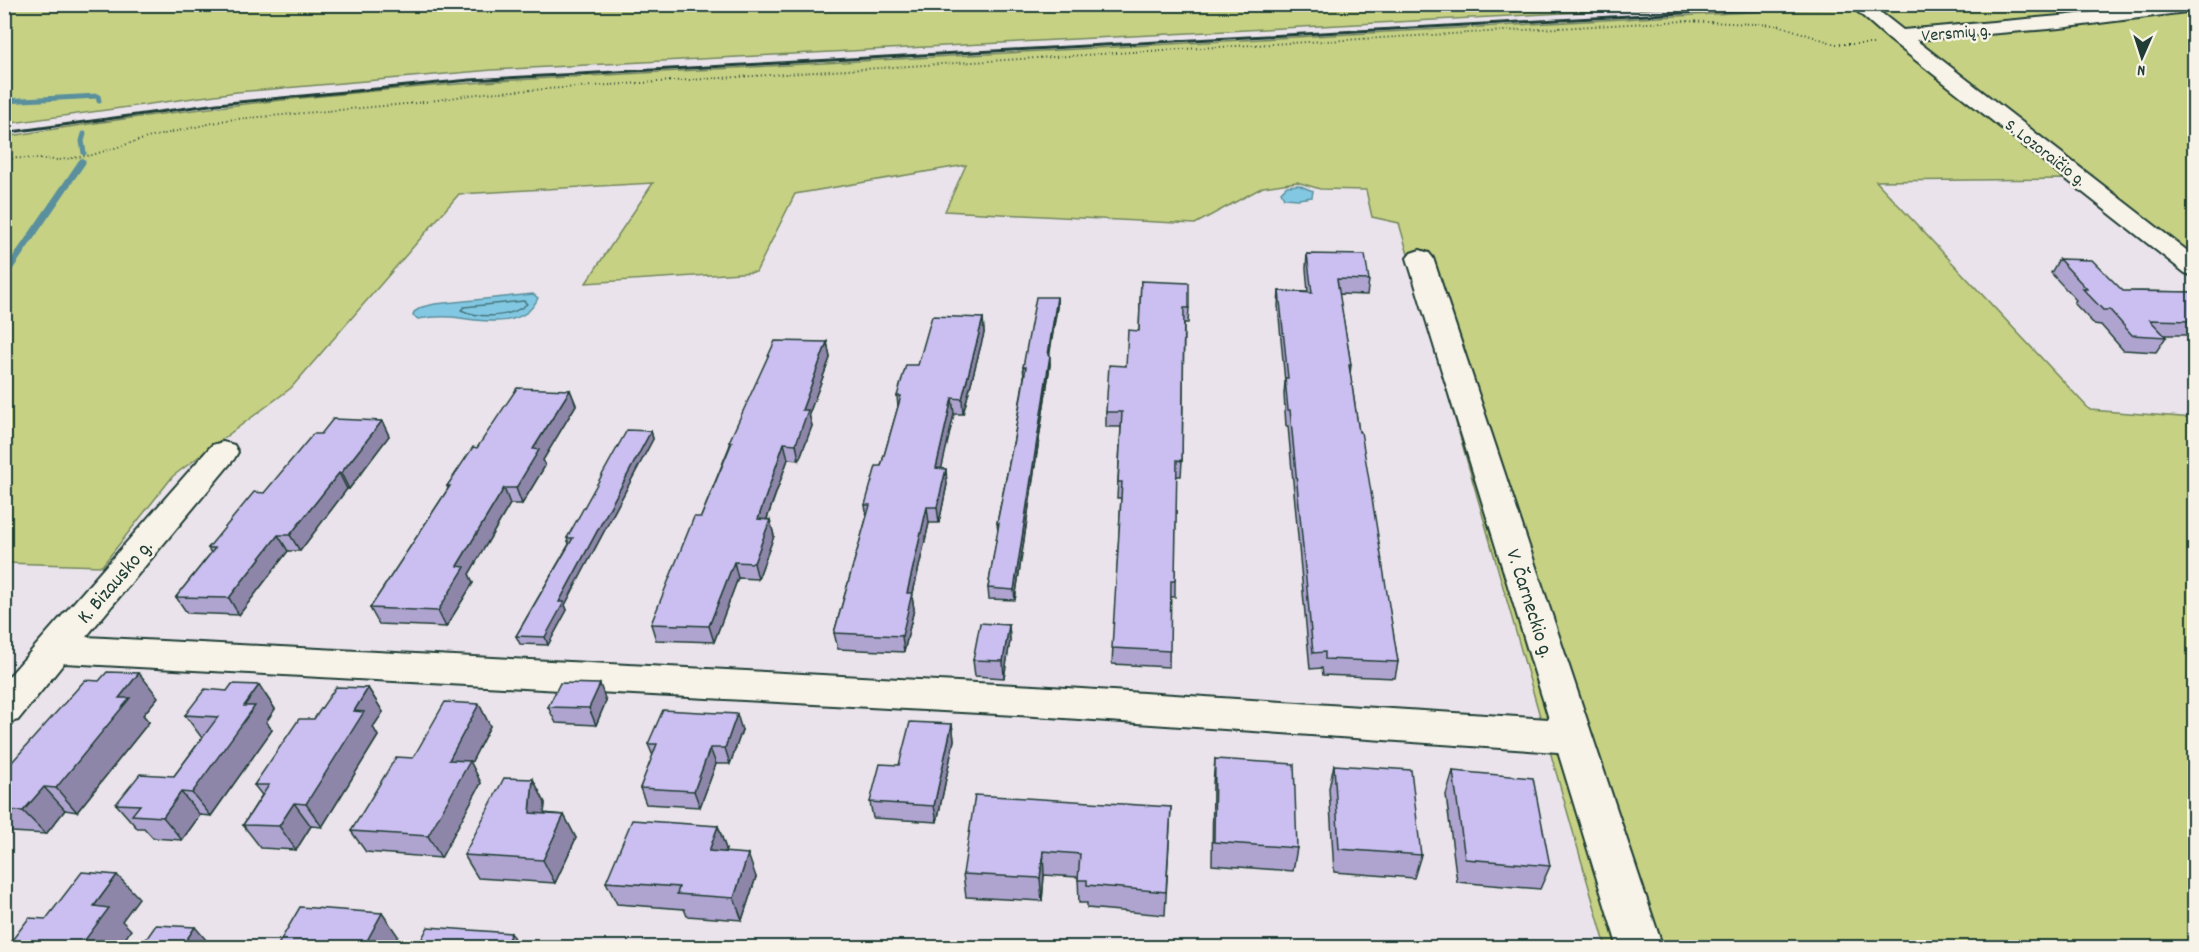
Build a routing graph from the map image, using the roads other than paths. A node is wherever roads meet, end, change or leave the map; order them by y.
1 (1858, 4) edge
2 (2194, 6) edge
3 (1901, 40) junction
4 (1420, 258) dead end
5 (2194, 268) edge
6 (224, 452) dead end
7 (56, 649) junction
8 (4, 709) edge
9 (1574, 737) junction
10 (1641, 948) edge

1 - 3 street, S. Lozoraičio g.
2 - 3 street, Versmių g.
3 - 5 street, S. Lozoraičio g.
4 - 9 street, V. Čarneckio g.
6 - 7 street, K. Bizausko g.
7 - 8 street, K. Bizausko g.
7 - 9 street
9 - 10 street, V. Čarneckio g.

